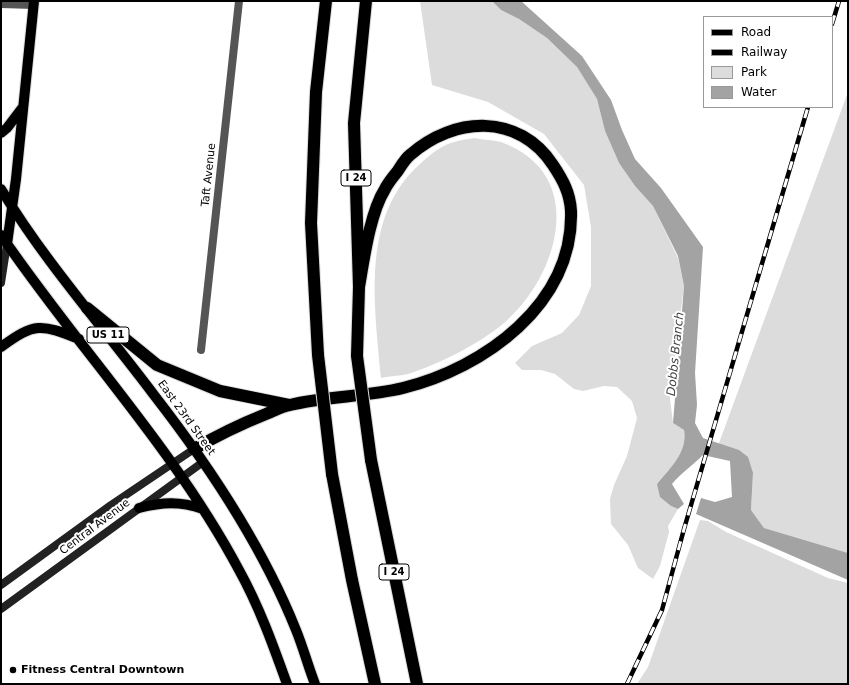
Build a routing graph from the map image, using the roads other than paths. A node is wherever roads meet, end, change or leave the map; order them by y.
1 (239, 1) edge
2 (326, 1) edge
3 (366, 1) edge
4 (34, 3) edge
5 (1, 4) edge
6 (23, 107) junction
7 (1, 133) edge
8 (1, 189) edge
9 (12, 208) junction
10 (1, 235) edge
11 (7, 244) junction
12 (1, 283) edge
13 (359, 287) junction
14 (87, 308) junction
15 (80, 340) junction
16 (1, 347) edge
17 (201, 350) dead end
18 (289, 405) junction
19 (194, 449) junction
20 (203, 462) junction
21 (173, 463) junction
22 (181, 476) junction
23 (139, 508) junction
24 (203, 509) junction
25 (1, 585) edge
26 (1, 609) edge
27 (287, 684) edge
28 (315, 684) edge
29 (375, 684) edge
30 (417, 684) edge

1 - 17 street, Taft Avenue
2 - 29 highway, bridge
3 - 13 highway, I 24
4 - 5 street
4 - 6 main road
6 - 7 main road
6 - 9 main road
8 - 9 main road, East 23rd Street / US 11
9 - 11 main road
9 - 14 main road, East 23rd Street / US 11
10 - 11 main road, US 11
11 - 12 main road
11 - 15 main road, US 11
13 - 18 highway
13 - 30 highway, I 24, bridge
14 - 18 highway
14 - 19 main road, East 23rd Street / US 11
15 - 16 main road
15 - 21 main road, US 11
18 - 19 highway
19 - 20 main road, East 23rd Street / US 11
19 - 21 main road, Central Avenue
20 - 22 main road, Central Avenue
20 - 28 main road, East 23rd Street / US 11
21 - 22 main road, US 11
21 - 25 main road, Central Avenue
22 - 23 main road, Central Avenue
22 - 24 main road, US 11
23 - 24 main road
23 - 26 main road, Central Avenue
24 - 27 main road, US 11

